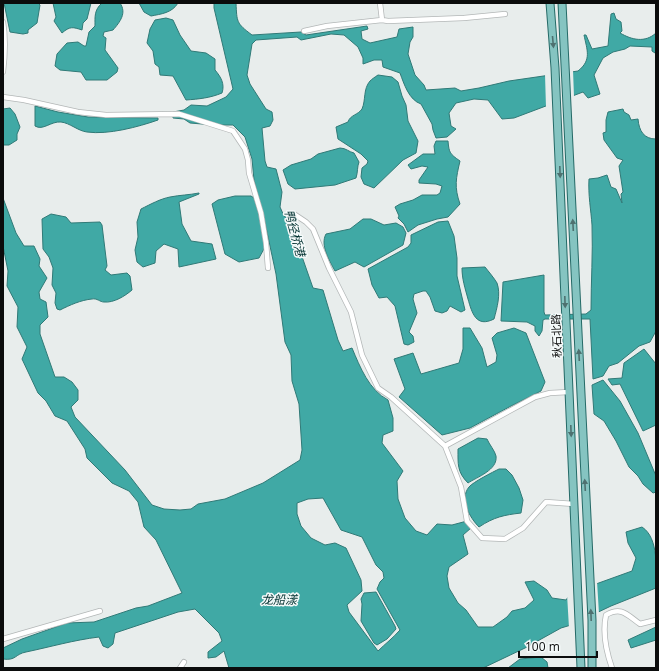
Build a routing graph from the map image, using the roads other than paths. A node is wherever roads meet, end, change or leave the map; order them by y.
1 (380, 3) edge
2 (550, 3) edge
3 (562, 3) edge
4 (505, 14) dead end
5 (382, 20) junction
6 (3, 22) edge
7 (304, 31) dead end
8 (3, 72) edge
9 (3, 97) edge
10 (294, 214) dead end
11 (268, 268) dead end
12 (569, 392) junction
13 (445, 446) junction
14 (574, 504) junction
15 (100, 611) dead end
16 (656, 620) edge
17 (3, 639) edge
18 (184, 662) dead end
19 (180, 668) edge
20 (581, 668) edge
21 (592, 668) edge
22 (612, 668) edge

1 - 5 street
2 -> 12 main road, 秋石北路
21 -> 3 main road, 秋石北路
4 - 5 street
5 - 7 street
6 - 8 street
9 - 11 street
10 - 13 street
12 - 13 street
12 -> 14 main road, 秋石北路
13 - 14 street
14 - 20 main road, 秋石北路
15 - 17 street
16 - 22 street
18 - 19 street

